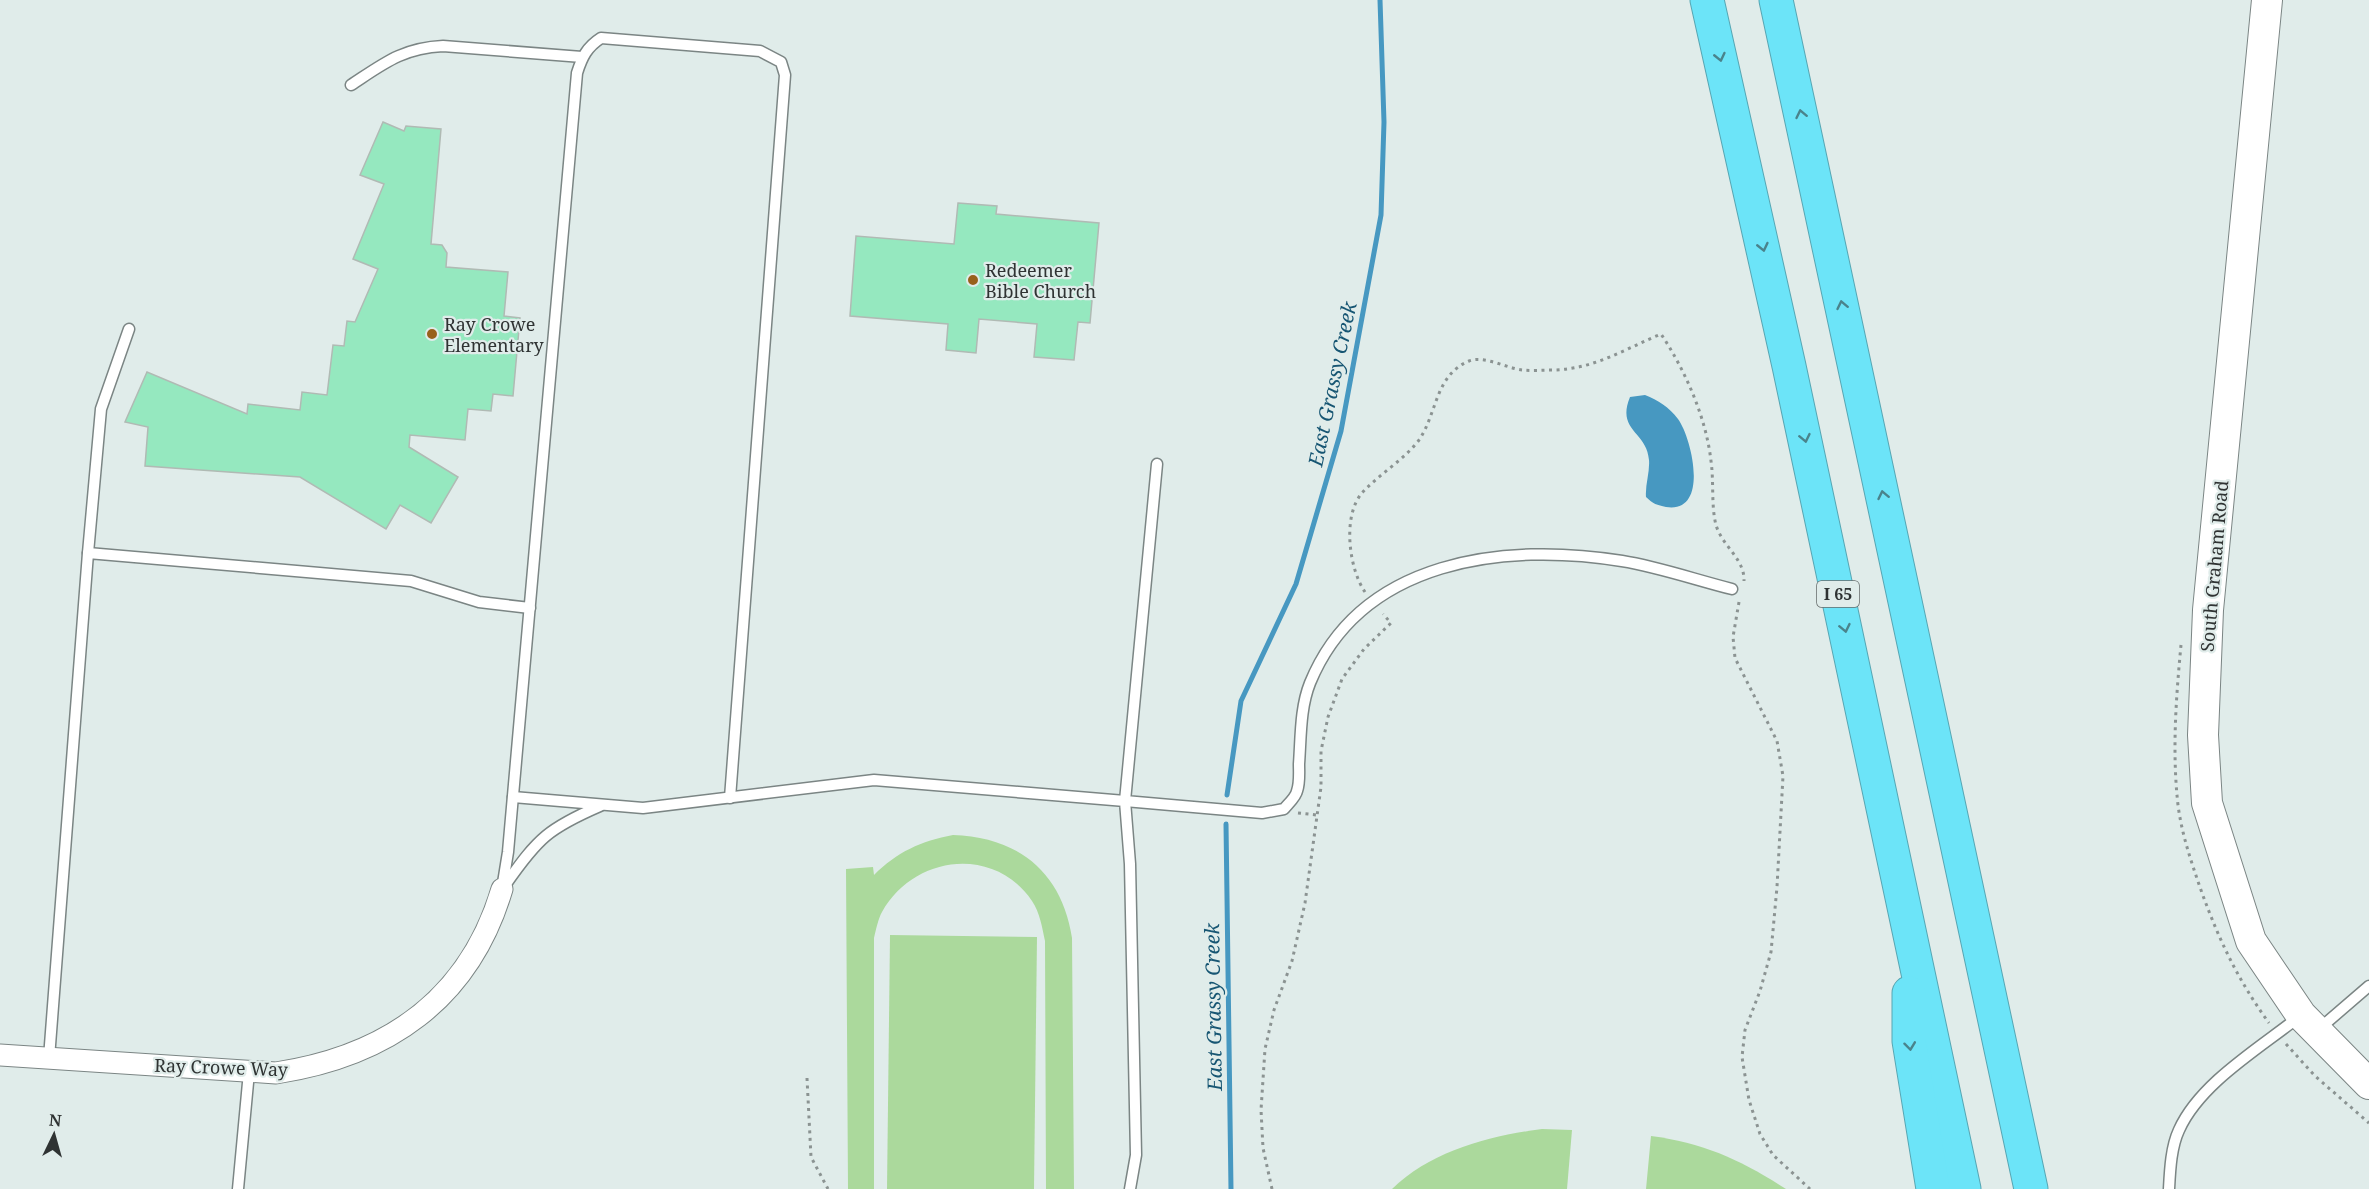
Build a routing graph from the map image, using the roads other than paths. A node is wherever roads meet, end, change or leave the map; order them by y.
1 (1707, 0) edge
2 (1776, 0) edge
3 (2267, 0) edge
4 (582, 57) junction
5 (351, 85) dead end
6 (129, 329) dead end
7 (1157, 464) dead end
8 (1891, 535) junction
9 (88, 552) junction
10 (1737, 589) road end
11 (530, 608) junction
12 (513, 797) junction
13 (730, 798) junction
14 (1125, 801) junction
15 (601, 805) junction
16 (502, 889) junction
17 (1909, 925) junction
18 (2369, 986) edge
19 (2309, 1023) junction
20 (0, 1055) edge
21 (49, 1058) junction
22 (249, 1072) junction
23 (2369, 1084) edge
24 (238, 1189) edge
25 (1130, 1189) edge
26 (1933, 1189) edge
27 (1964, 1189) edge
28 (2031, 1189) edge
29 (2052, 1189) edge
30 (2169, 1189) edge

1 -> 17 highway, I 65
8 -> 2 highway
3 - 19 street, South Graham Road
4 - 5 lane
4 - 11 lane
4 - 13 lane
6 - 9 lane
7 - 14 lane
8 - 28 highway
8 - 29 highway
9 - 11 lane
9 - 21 lane
10 - 14 lane
11 - 12 lane
12 - 15 lane
12 - 16 lane
13 - 14 lane
13 - 15 lane
14 - 25 lane
15 - 16 lane
16 - 22 street, Ray Crowe Way
17 -> 26 highway
17 - 27 highway, I 65
18 - 19 lane
19 - 23 street, South Graham Road
19 - 30 lane
20 - 21 street, Ray Crowe Way
21 - 22 street, Ray Crowe Way
22 - 24 lane

